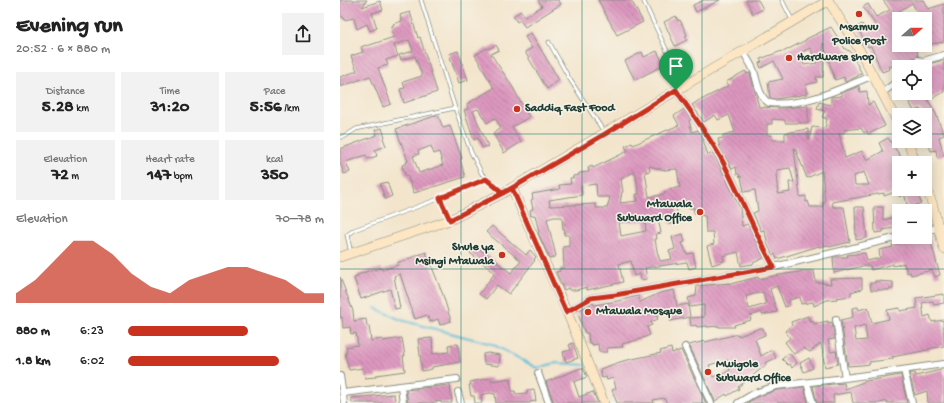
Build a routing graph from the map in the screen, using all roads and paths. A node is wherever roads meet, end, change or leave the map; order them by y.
1 (421, 0) edge
2 (643, 0) edge
3 (782, 0) edge
4 (828, 0) edge
5 (793, 22) junction
6 (549, 42) dead end
7 (743, 51) junction
8 (944, 55) edge
9 (926, 60) edge
10 (872, 76) junction
11 (892, 85) edge
12 (680, 88) junction
13 (882, 93) junction
14 (455, 108) junction
15 (892, 112) edge
16 (605, 134) junction
17 (340, 137) edge
18 (486, 179) junction
19 (512, 188) junction
20 (503, 193) junction
21 (929, 196) edge
22 (440, 198) junction
23 (450, 220) junction
24 (941, 227) edge
25 (892, 239) edge
26 (944, 249) edge
27 (351, 254) junction
28 (340, 257) edge
29 (774, 267) junction
30 (566, 312) junction
31 (836, 319) dead end
32 (686, 347) dead end
33 (944, 364) edge
34 (904, 370) junction
35 (538, 373) dead end
36 (340, 376) edge
37 (845, 378) junction
38 (457, 379) dead end
39 (807, 384) junction
40 (401, 386) junction
41 (458, 392) dead end
42 (343, 393) junction
43 (344, 403) edge
44 (403, 403) edge
45 (461, 403) edge
46 (549, 403) edge
47 (604, 403) edge
48 (711, 403) edge
49 (738, 403) edge
50 (812, 403) edge
51 (912, 403) edge

1 - 14 lane
2 - 12 lane
3 - 5 lane
4 - 5 main road
4 - 10 main road
5 - 7 main road
6 - 16 lane
7 - 10 street
7 - 12 main road
8 - 9 street
10 - 13 main road
11 - 13 street
12 - 16 main road
12 - 29 street
13 - 15 main road
14 - 17 lane
14 - 18 lane
16 - 19 main road
18 - 20 lane
18 - 22 lane
19 - 20 main road
19 - 30 main road
20 - 23 main road
21 - 24 main road
22 - 23 lane
22 - 27 lane
23 - 27 main road
24 - 26 main road
25 - 29 street
27 - 28 main road
29 - 30 street
30 - 47 main road
31 - 37 street
32 - 48 street
33 - 34 street
34 - 37 street
34 - 51 street
35 - 46 street
36 - 42 street
37 - 39 street
38 - 40 street
39 - 49 street
39 - 50 street
40 - 42 street
40 - 44 street
41 - 45 street
42 - 43 street

